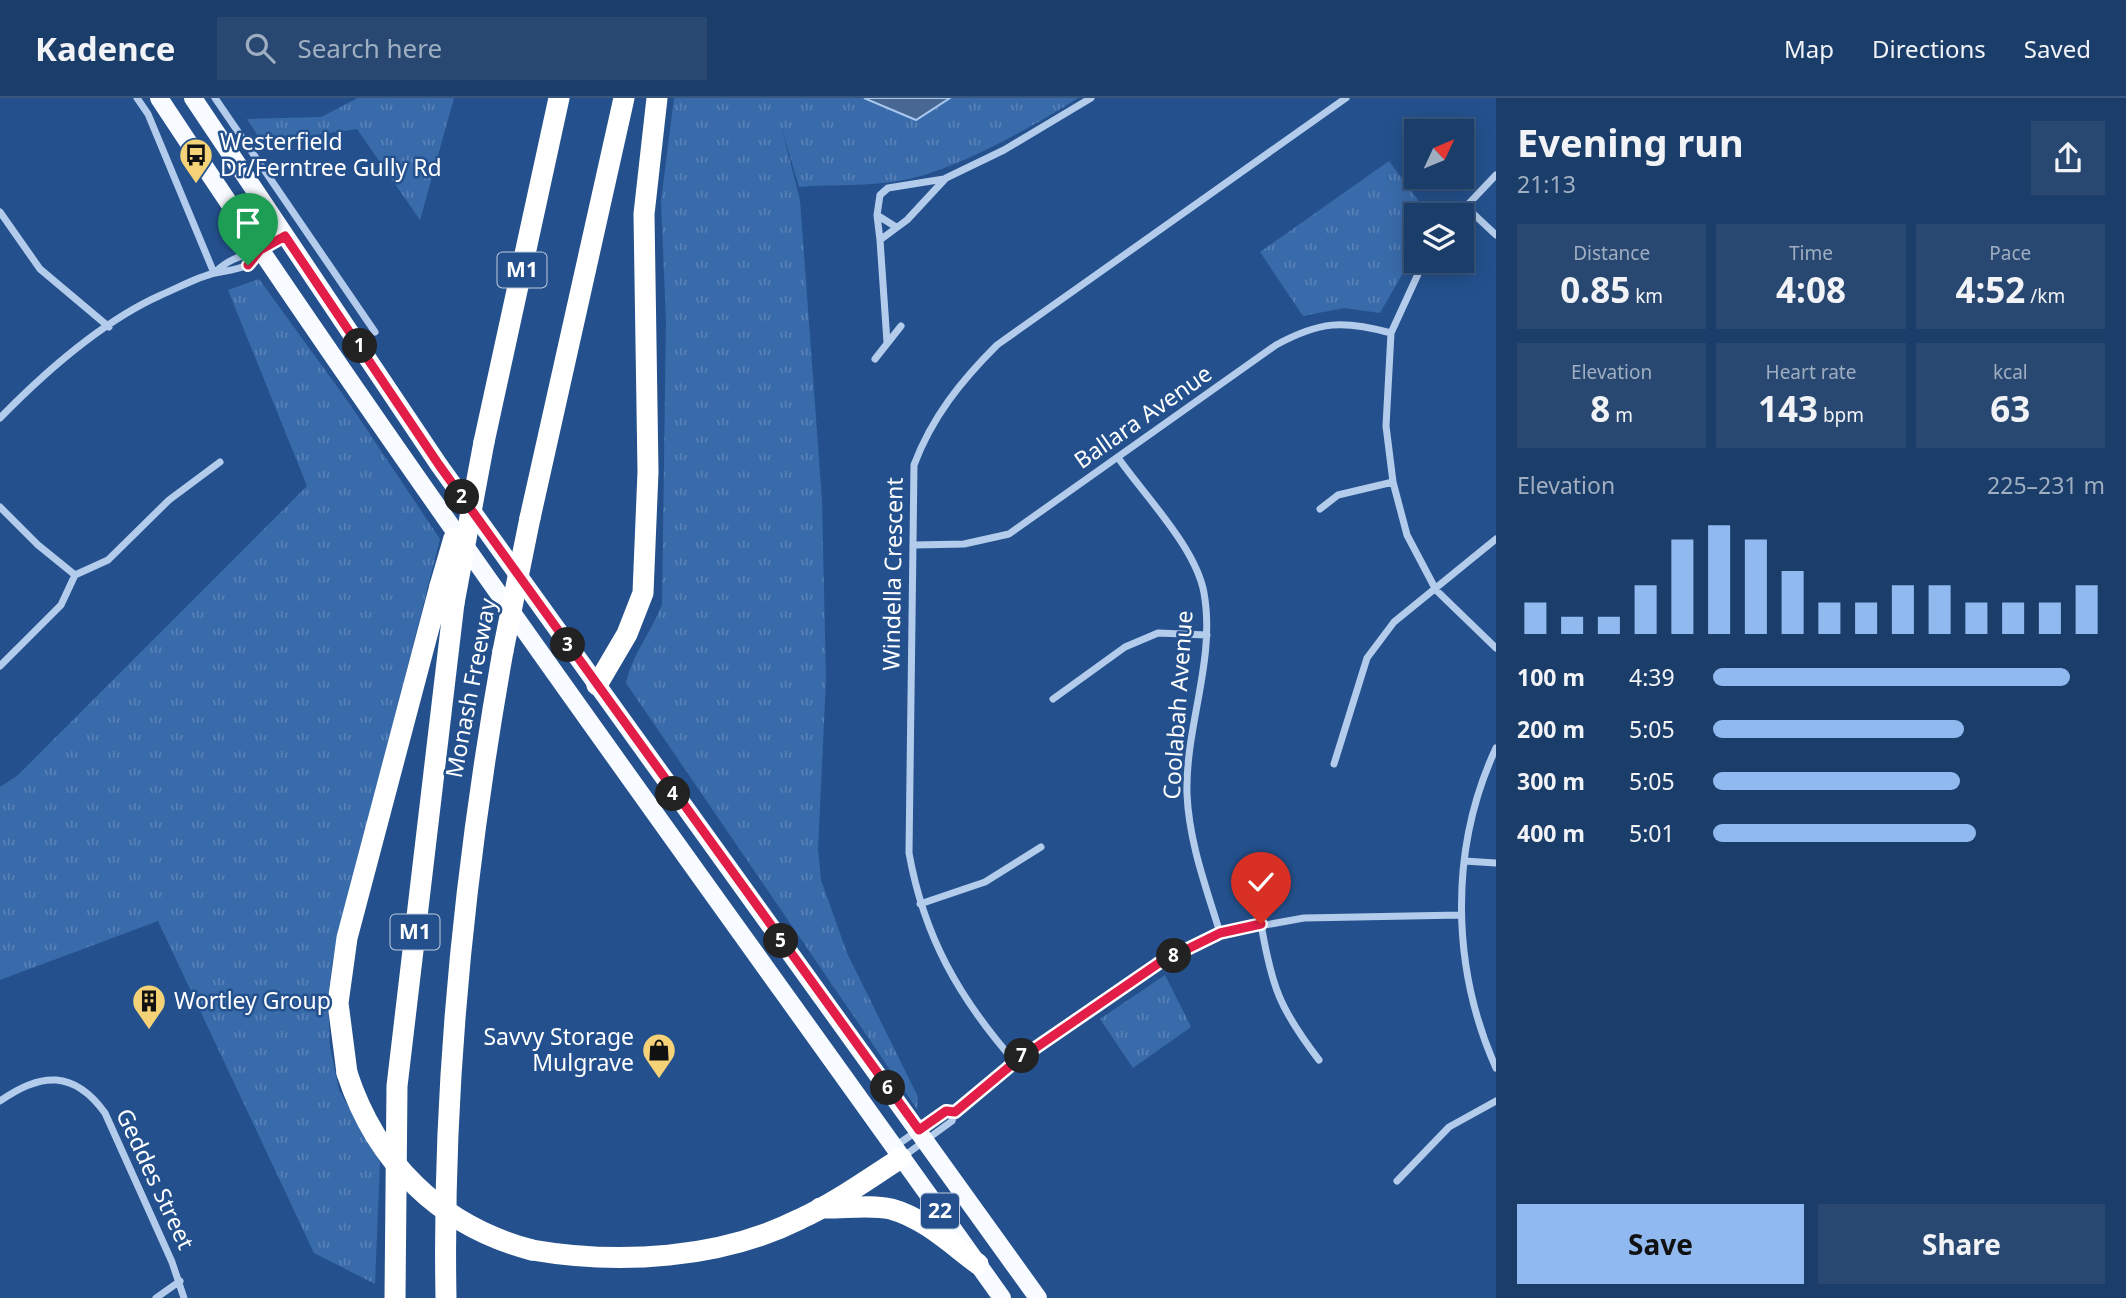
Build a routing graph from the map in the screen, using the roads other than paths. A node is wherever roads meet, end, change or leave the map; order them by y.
1 (137, 98) edge
2 (159, 98) edge
3 (193, 98) edge
4 (215, 98) edge
5 (559, 98) edge
6 (624, 98) edge
7 (657, 98) edge
8 (1091, 98) edge
9 (1346, 98) edge
10 (260, 164) junction
11 (1496, 175) edge
12 (946, 178) junction
13 (256, 194) junction
14 (1468, 203) edge
15 (0, 212) edge
16 (877, 215) junction
17 (1474, 215) edge
18 (897, 227) junction
19 (285, 236) junction
20 (1496, 236) edge
21 (880, 240) junction
22 (260, 250) junction
23 (214, 273) junction
24 (1418, 273) edge
25 (901, 326) dead end
26 (109, 327) junction
27 (375, 332) dead end
28 (1391, 333) junction
29 (887, 342) junction
30 (875, 359) dead end
31 (0, 418) edge
32 (484, 442) junction
33 (1119, 459) junction
34 (220, 462) dead end
35 (1393, 482) junction
36 (0, 507) edge
37 (1320, 509) dead end
38 (1496, 539) edge
39 (915, 545) junction
40 (75, 575) junction
41 (1436, 590) junction
42 (1207, 635) junction
43 (1496, 648) edge
44 (0, 666) edge
45 (597, 685) junction
46 (1053, 699) dead end
47 (1496, 748) edge
48 (1334, 764) dead end
49 (1041, 847) dead end
50 (1464, 861) junction
51 (1496, 863) edge
52 (920, 904) junction
53 (1461, 915) junction
54 (1261, 924) junction
55 (1220, 933) junction
56 (1319, 1060) dead end
57 (1015, 1062) junction
58 (1496, 1068) edge
59 (0, 1101) edge
60 (1496, 1101) edge
61 (955, 1112) junction
62 (922, 1135) junction
63 (897, 1152) junction
64 (1397, 1181) dead end
65 (820, 1208) junction
66 (978, 1264) junction
67 (180, 1281) junction
68 (156, 1298) edge
69 (184, 1298) edge
70 (396, 1298) edge
71 (446, 1298) edge
72 (1002, 1298) edge
73 (1038, 1298) edge

1 - 23 street
2 - 22 main road, 22
3 - 13 main road, 22
4 - 10 street
5 - 32 highway, Monash Freeway / M1
6 - 71 highway, Monash Freeway / M1, bridge
7 - 45 highway
8 - 12 street
9 - 39 street, Windella Crescent
10 - 13 street
10 - 27 street
11 - 14 street
12 - 16 street
12 - 18 street
13 - 19 main road, 22
15 - 26 street
16 - 18 street
16 - 21 street
17 - 20 street
18 - 21 street
19 - 22 street
19 - 45 main road, 22
21 - 29 street
22 - 23 street
22 - 23 street
22 - 63 main road, 22
23 - 26 street
24 - 28 street
25 - 29 street
26 - 31 street
28 - 33 street, Ballara Avenue
28 - 35 street
29 - 30 street
32 - 65 highway, bridge
32 - 70 highway, Monash Freeway / M1, bridge
33 - 39 street, Ballara Avenue
33 - 42 street, Coolabah Avenue
34 - 40 street
35 - 37 street
35 - 41 street
36 - 40 street
38 - 41 street
39 - 52 street, Windella Crescent
40 - 44 street
41 - 43 street
41 - 48 street
42 - 46 street
42 - 55 street, Coolabah Avenue
45 - 62 main road, 22
47 - 50 street
49 - 52 street
50 - 51 street
50 - 53 street
52 - 57 street, Windella Crescent
53 - 54 street
53 - 58 street
54 - 55 street
54 - 56 street
55 - 57 street
57 - 61 street
59 - 67 street, Geddes Street
60 - 64 street
61 - 62 street
61 - 62 street
62 - 63 street
62 - 63 street
62 - 73 main road, 22
63 - 65 highway
63 - 66 main road, 22
65 - 66 highway
66 - 72 main road, 22
67 - 68 street
67 - 69 street, Geddes Street

